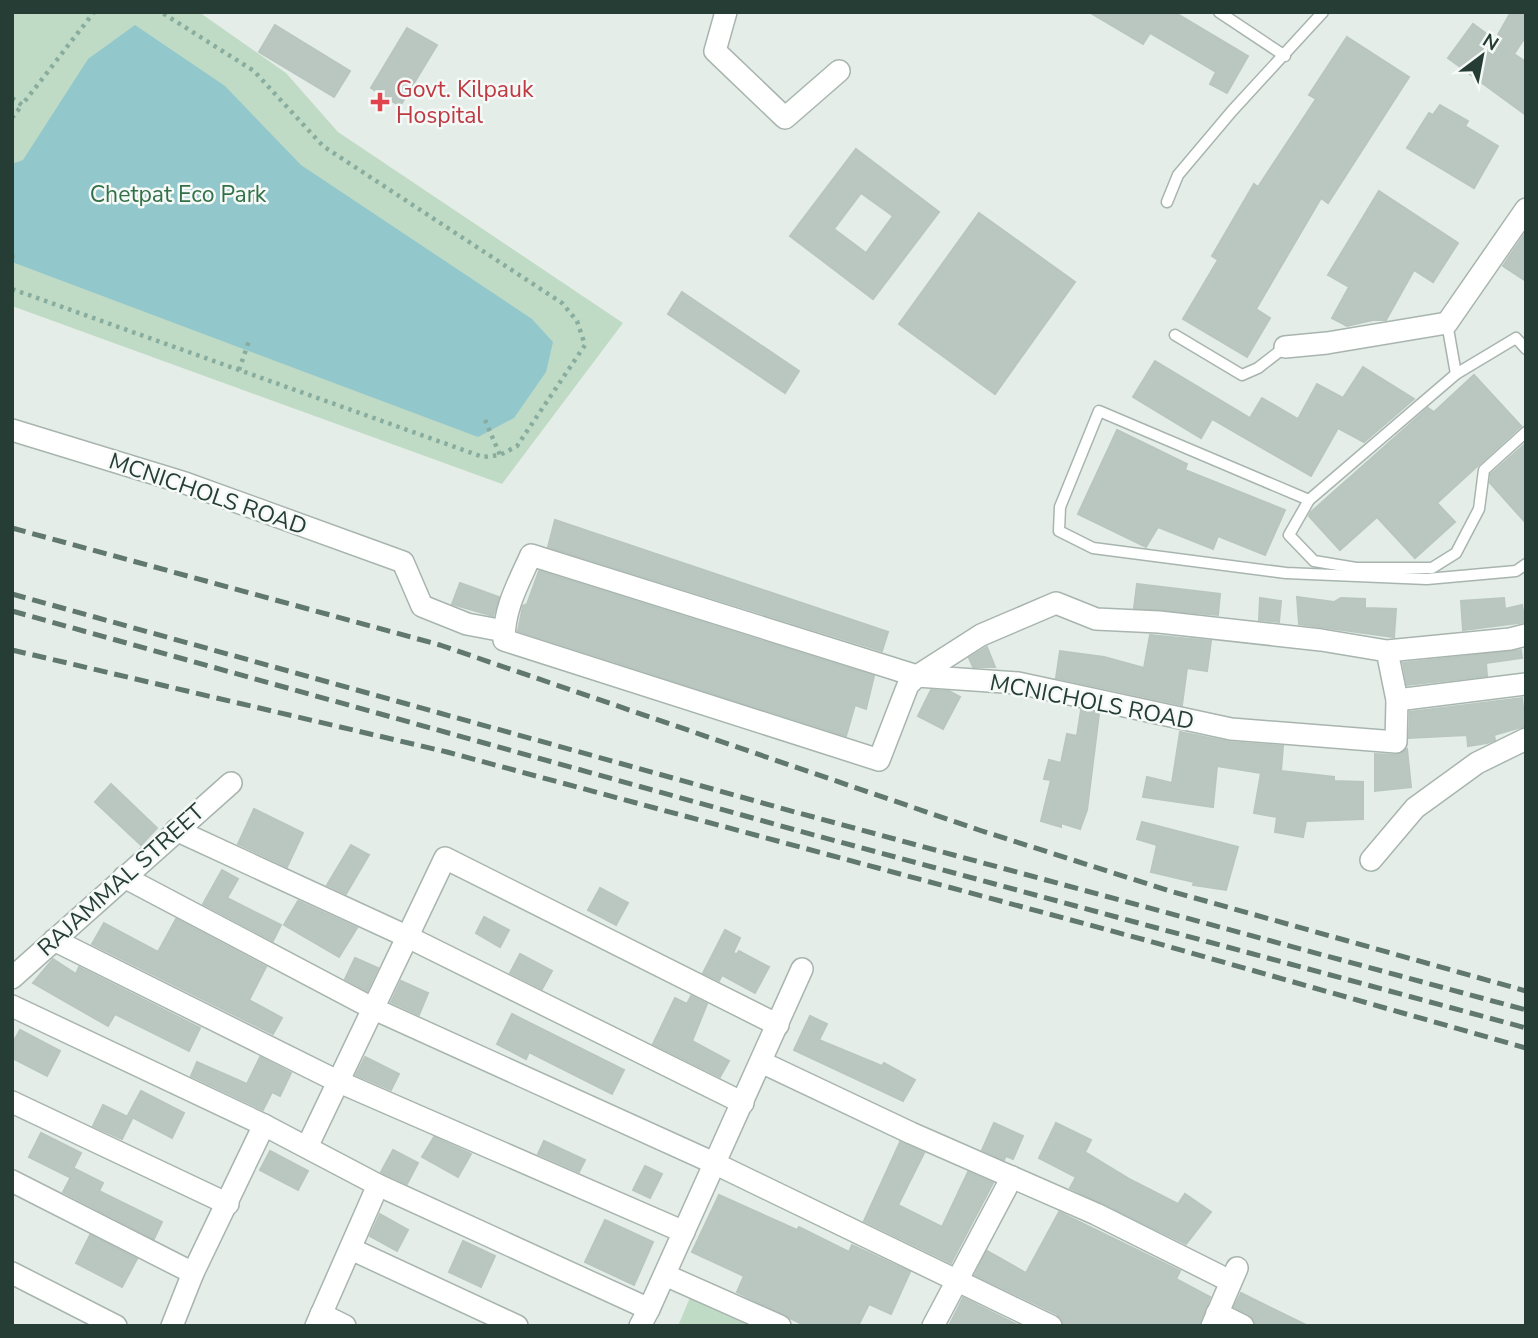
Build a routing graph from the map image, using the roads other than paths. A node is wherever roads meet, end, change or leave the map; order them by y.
1 (726, 12) edge
2 (1219, 12) edge
3 (1323, 12) edge
4 (1284, 56) junction
5 (839, 71) dead end
6 (1167, 202) dead end
7 (1526, 209) edge
8 (1447, 323) junction
9 (1175, 335) dead end
10 (1285, 346) joint
11 (1526, 349) edge
12 (1456, 374) junction
13 (12, 430) edge
14 (1526, 432) edge
15 (1309, 500) junction
16 (1526, 565) edge
17 (505, 621) junction
18 (1526, 635) edge
19 (1387, 651) junction
20 (917, 676) junction
21 (1526, 684) edge
22 (1396, 700) junction
23 (1526, 739) edge
24 (231, 783) dead end
25 (176, 830) junction
26 (1371, 860) dead end
27 (124, 877) junction
28 (406, 936) junction
29 (54, 940) junction
30 (802, 969) dead end
31 (12, 978) edge
32 (12, 1006) edge
33 (372, 1008) junction
34 (778, 1025) junction
35 (761, 1062) junction
36 (337, 1081) junction
37 (12, 1102) edge
38 (743, 1103) junction
39 (264, 1125) junction
40 (307, 1147) junction
41 (716, 1164) junction
42 (1012, 1177) junction
43 (12, 1181) edge
44 (377, 1185) junction
45 (228, 1204) junction
46 (684, 1233) junction
47 (351, 1249) junction
48 (12, 1273) edge
49 (193, 1273) junction
50 (665, 1275) junction
51 (955, 1281) junction
52 (644, 1318) edge
53 (1214, 1319) edge
54 (319, 1320) edge
55 (116, 1326) edge
56 (172, 1326) edge
57 (345, 1326) edge
58 (517, 1326) edge
59 (780, 1326) edge
60 (933, 1326) edge
61 (1051, 1326) edge
62 (1242, 1326) edge

1 - 5 street
2 - 4 lane
3 - 4 lane
4 - 6 lane
7 - 8 street
8 - 10 street
8 - 12 lane
9 - 10 lane
11 - 12 lane
12 - 15 lane
13 - 17 street, MCNICHOLS ROAD
14 - 15 lane
15 - 16 lane
17 - 20 street
17 - 20 street
18 - 19 street
19 - 20 street
19 - 22 street, MCNICHOLS ROAD
20 - 22 street, MCNICHOLS ROAD
21 - 22 street
23 - 26 street
24 - 25 street, RAJAMMAL STREET
25 - 27 street, RAJAMMAL STREET
25 - 28 street
27 - 29 street, RAJAMMAL STREET
27 - 33 street
28 - 33 street
28 - 34 street
28 - 38 street
29 - 31 street, RAJAMMAL STREET
29 - 36 street
30 - 34 street
32 - 39 street
33 - 36 street
33 - 41 street
34 - 35 street
35 - 38 street
35 - 42 street
36 - 40 street
36 - 46 street
37 - 45 street
38 - 41 street
39 - 40 street
39 - 45 street
40 - 44 street
41 - 46 street
41 - 51 street
42 - 51 street
42 - 53 street
43 - 49 street
44 - 47 street
44 - 52 street
45 - 49 street
46 - 50 street
47 - 54 street
47 - 58 street
48 - 55 street
49 - 56 street
50 - 52 street
50 - 59 street
51 - 60 street
51 - 61 street
53 - 62 street
54 - 57 street

